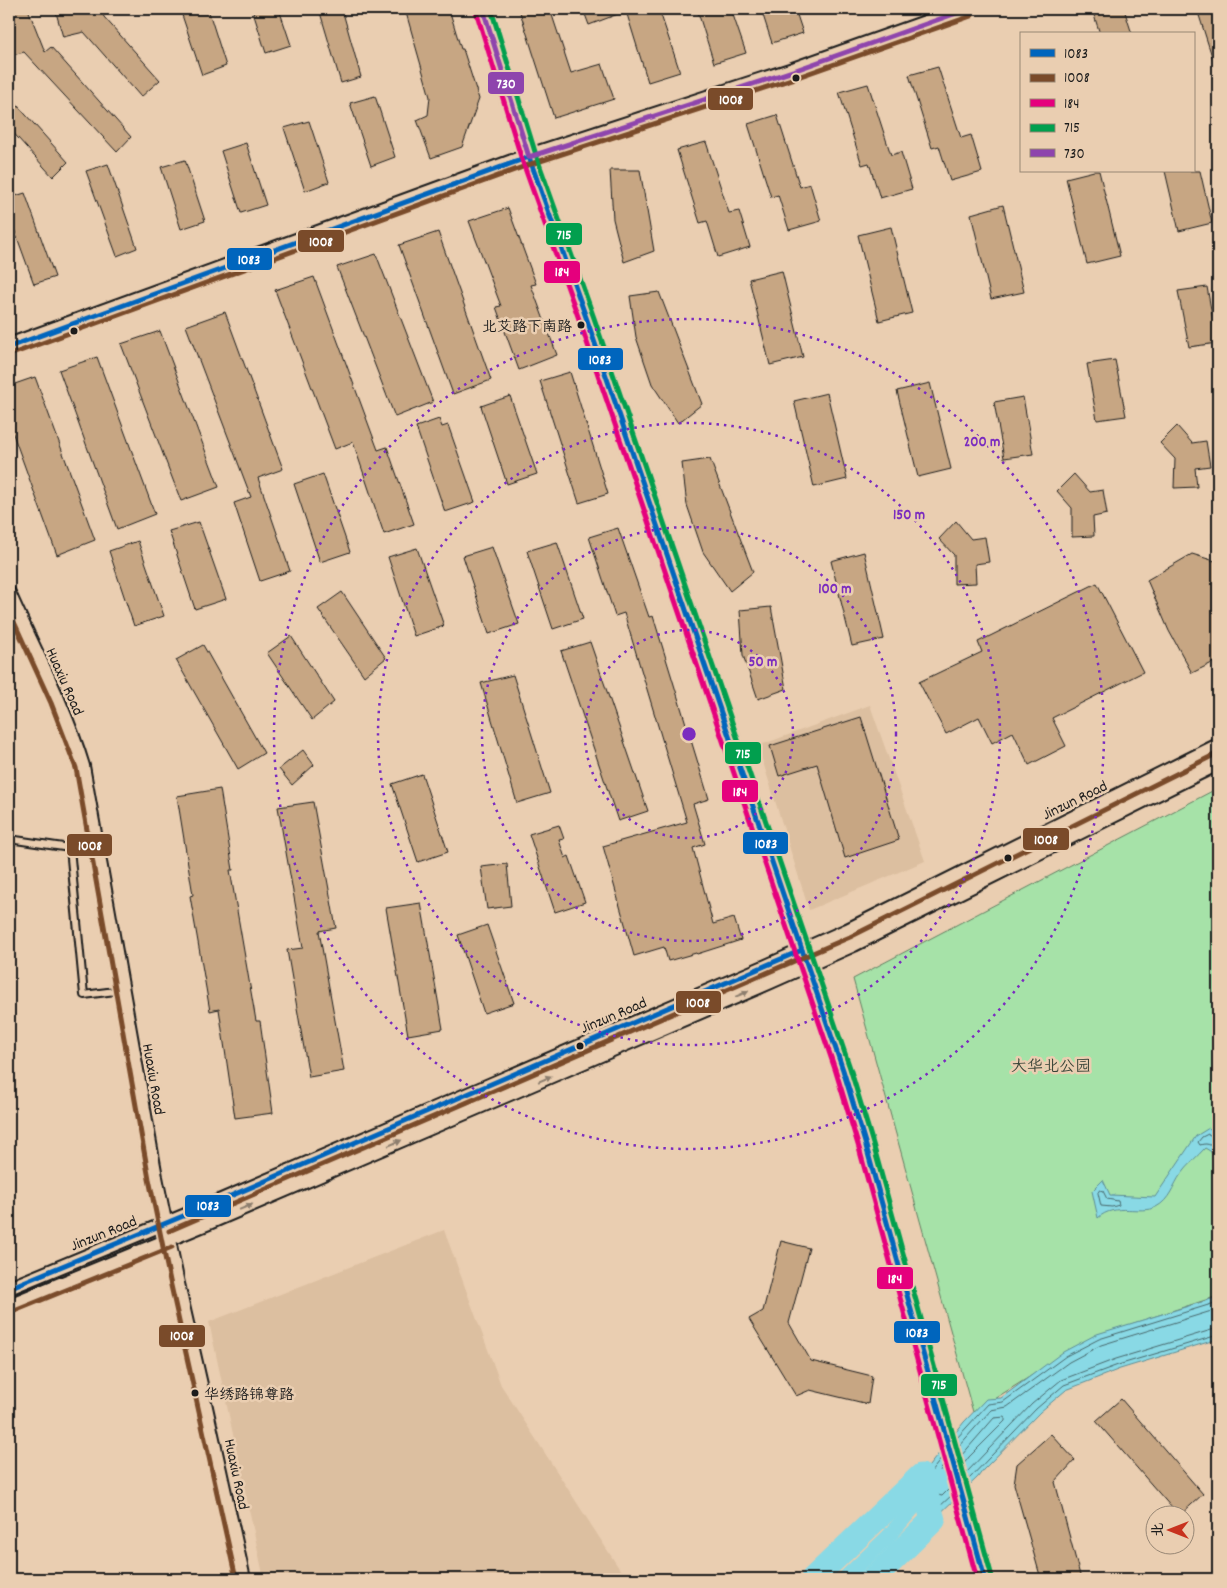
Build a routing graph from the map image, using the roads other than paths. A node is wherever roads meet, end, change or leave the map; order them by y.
1 (483, 9) edge
2 (968, 9) edge
3 (529, 157) junction
4 (9, 347) edge
5 (9, 593) edge
6 (1218, 746) edge
7 (1218, 764) edge
8 (9, 839) edge
9 (805, 958) junction
10 (123, 990) junction
11 (166, 1224) junction
12 (169, 1240) junction
13 (9, 1288) edge
14 (9, 1304) edge
15 (244, 1579) edge
16 (985, 1579) edge

1 - 3 street
2 - 3 street
3 - 4 street
3 - 9 street
5 - 10 street, Huaxiu Road
6 - 9 street, Jinzun Road
7 - 9 street, Jinzun Road
8 - 10 lane
9 - 11 street, Jinzun Road
12 -> 9 street, Jinzun Road
9 - 16 street
10 - 11 street, Huaxiu Road
11 - 12 street, Huaxiu Road
11 - 13 street, Jinzun Road
12 - 14 street, Jinzun Road
12 - 15 street, Huaxiu Road

